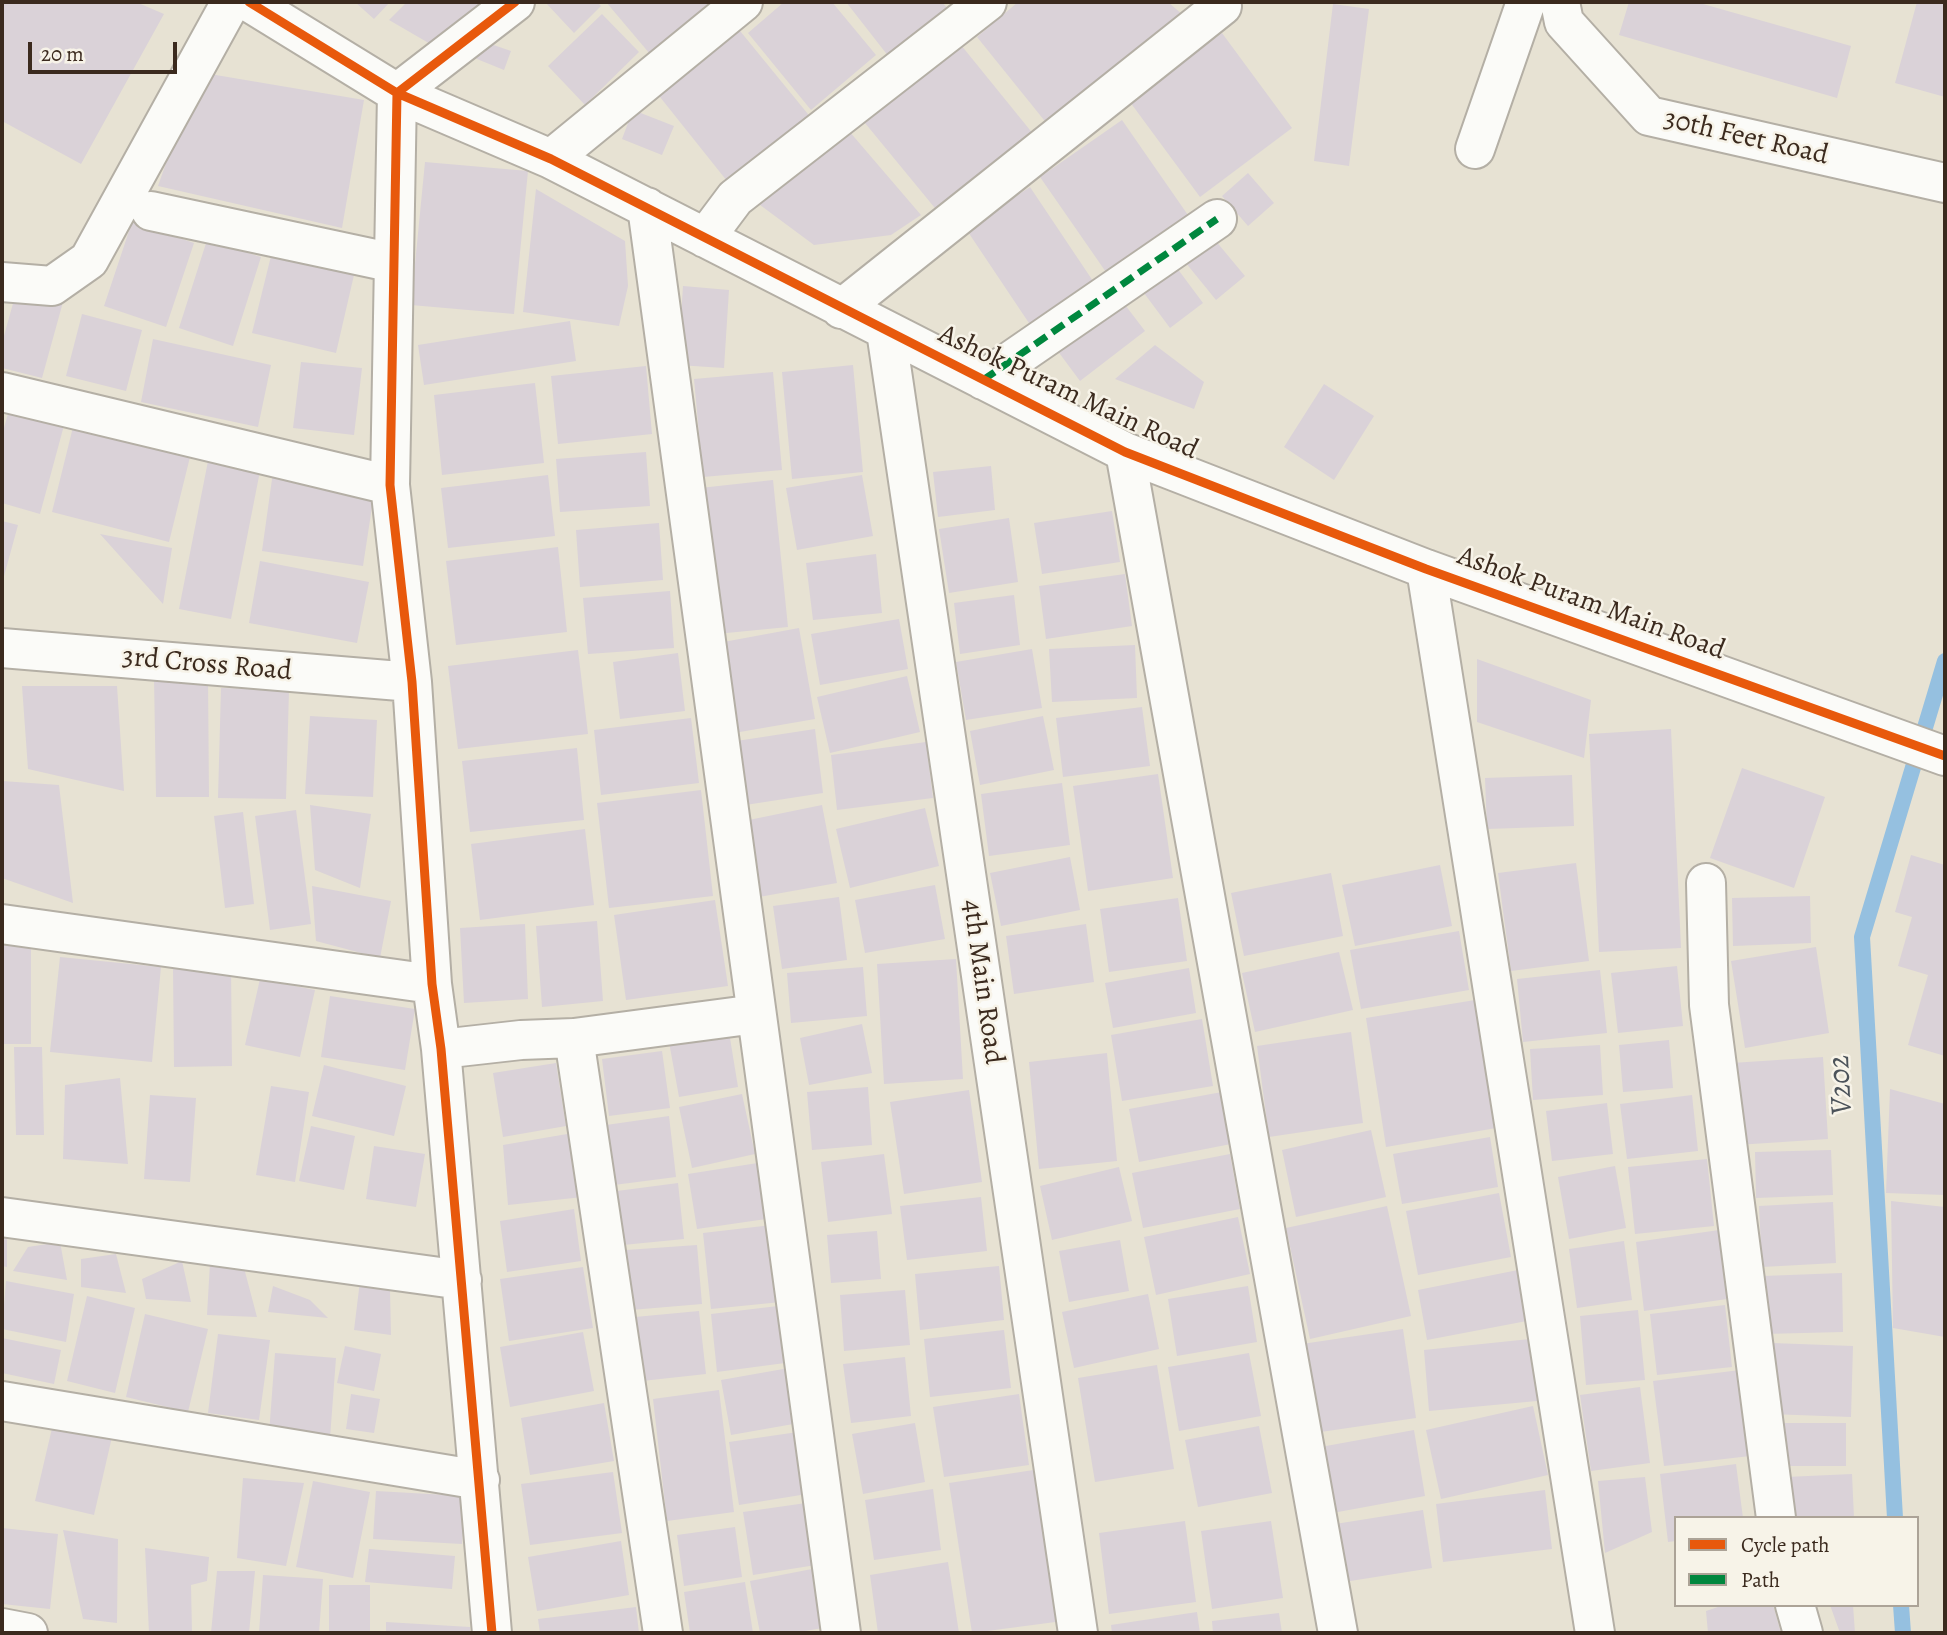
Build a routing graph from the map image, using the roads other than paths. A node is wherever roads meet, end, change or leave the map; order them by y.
1 (231, 2) edge
2 (515, 2) edge
3 (743, 2) edge
4 (987, 2) edge
5 (1215, 2) edge
6 (1526, 2) edge
7 (1560, 2) edge
8 (273, 7) edge
9 (397, 93) junction
10 (1475, 149) dead end
11 (551, 159) junction
12 (1945, 183) edge
13 (647, 207) junction
14 (151, 211) dead end
15 (1217, 219) dead end
16 (705, 238) junction
17 (394, 263) junction
18 (2, 282) edge
19 (841, 309) junction
20 (886, 331) junction
21 (983, 380) junction
22 (2, 392) edge
23 (1125, 452) junction
24 (390, 485) junction
25 (1426, 569) junction
26 (2, 648) edge
27 (412, 682) junction
28 (1944, 755) edge
29 (1706, 883) dead end
30 (2, 924) edge
31 (432, 984) junction
32 (757, 1014) junction
33 (574, 1038) junction
34 (441, 1049) junction
35 (2, 1217) edge
36 (462, 1280) junction
37 (2, 1401) edge
38 (480, 1480) junction
39 (1776, 1516) edge
40 (1796, 1607) edge
41 (2, 1628) edge
42 (28, 1633) edge
43 (492, 1633) edge
44 (663, 1633) edge
45 (841, 1633) edge
46 (1078, 1633) edge
47 (1338, 1633) edge
48 (1595, 1633) edge
49 (1803, 1633) edge

1 - 18 street
2 - 9 street
3 - 11 street
4 - 16 street
5 - 19 street
6 - 10 street
7 - 12 street, 30th Feet Road
8 - 9 street, Ashok Puram Main Road
9 - 11 street, Ashok Puram Main Road
9 - 17 street
11 - 13 street, Ashok Puram Main Road
13 - 16 street, Ashok Puram Main Road
13 - 32 street
14 - 17 street
15 - 21 street
16 - 19 street, Ashok Puram Main Road
17 - 24 street
19 - 20 street, Ashok Puram Main Road
20 - 21 street, Ashok Puram Main Road
20 - 46 street, 4th Main Road
21 - 23 street, Ashok Puram Main Road
22 - 24 street
23 - 25 street, Ashok Puram Main Road
23 - 47 street
24 - 27 street
25 - 28 street, Ashok Puram Main Road
25 - 48 street
26 - 27 street, 3rd Cross Road
27 - 31 street
29 - 39 street
30 - 31 street
31 - 34 street
32 - 33 street
32 - 45 street
33 - 34 street
33 - 44 street
34 - 36 street
35 - 36 street
36 - 38 street
37 - 38 street
38 - 43 street
40 - 49 street
41 - 42 street

